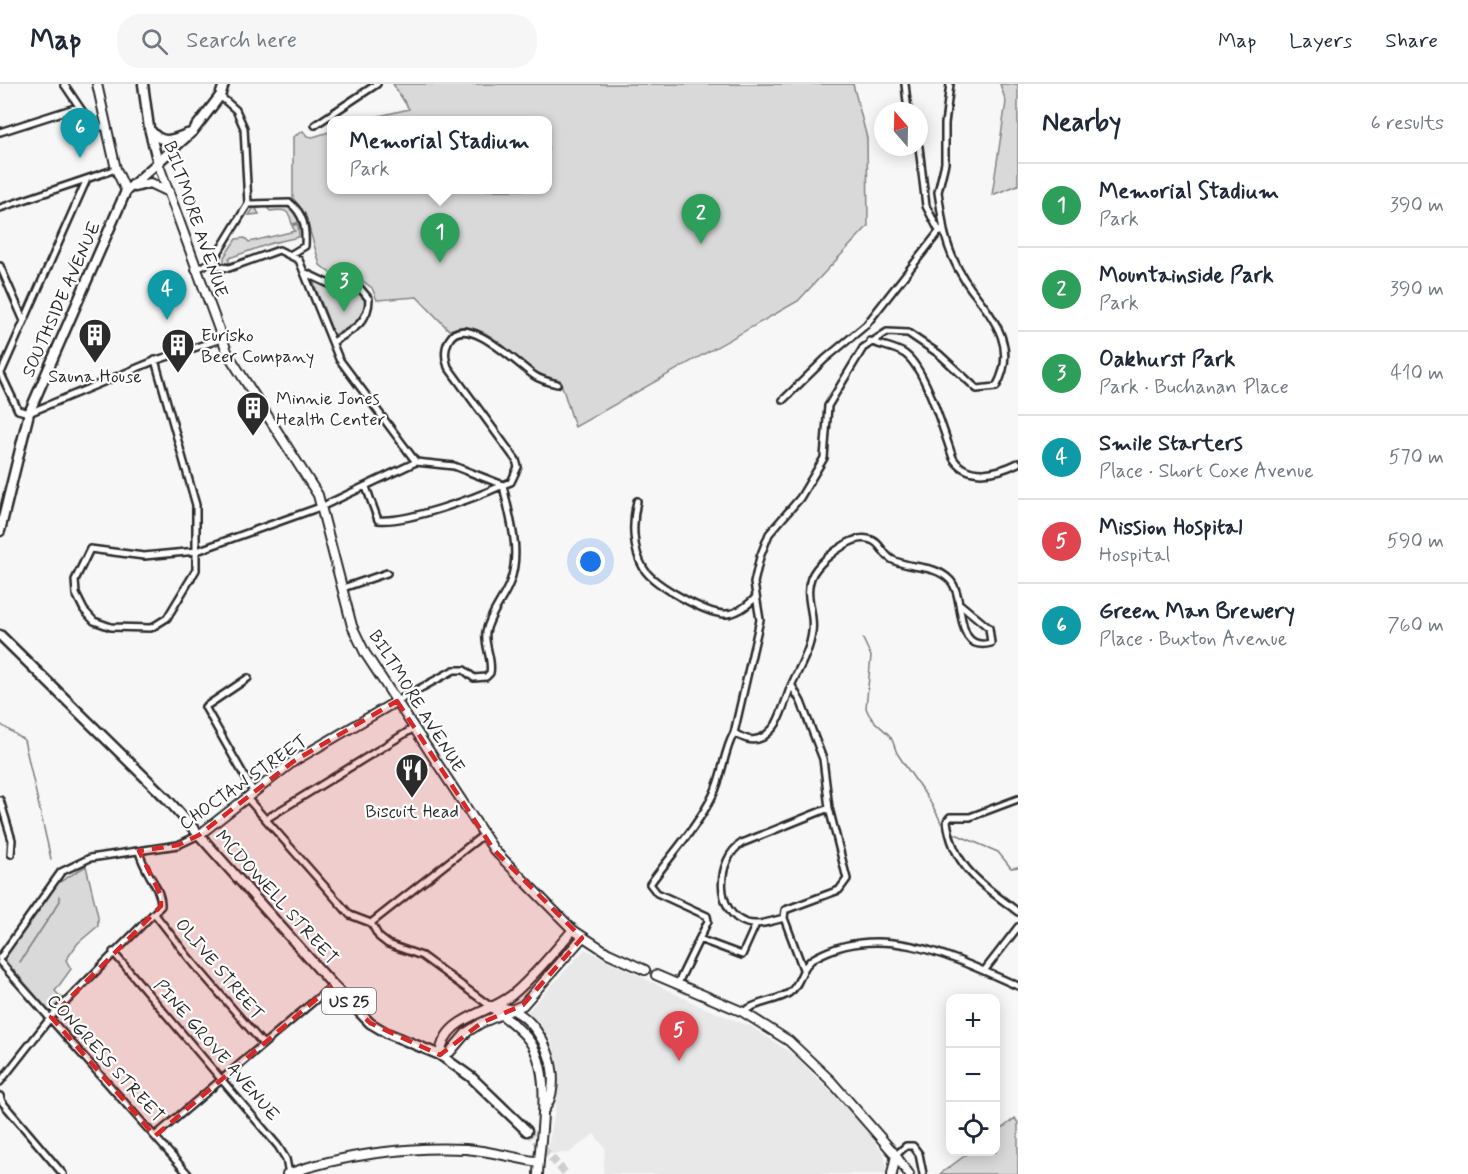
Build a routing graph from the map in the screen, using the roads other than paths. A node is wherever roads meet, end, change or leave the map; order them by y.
1 (64, 84) edge
2 (97, 84) edge
3 (143, 84) edge
4 (224, 84) edge
5 (377, 84) edge
6 (905, 84) edge
7 (950, 84) edge
8 (219, 96) junction
9 (907, 102) edge
10 (78, 107) junction
11 (329, 116) edge
12 (327, 117) edge
13 (315, 125) dead end
14 (106, 128) junction
15 (149, 128) junction
16 (193, 131) junction
17 (0, 132) edge
18 (920, 156) edge
19 (159, 163) junction
20 (116, 169) junction
21 (87, 179) junction
22 (126, 191) junction
23 (168, 192) junction
24 (248, 204) junction
25 (0, 208) edge
26 (944, 231) junction
27 (290, 255) junction
28 (213, 261) junction
29 (0, 266) edge
30 (195, 270) junction
31 (306, 273) junction
32 (24, 321) junction
33 (1007, 328) dead end
34 (221, 339) junction
35 (870, 341) junction
36 (333, 342) junction
37 (155, 360) junction
38 (1011, 370) dead end
39 (0, 373) edge
40 (557, 384) dead end
41 (783, 400) dead end
42 (28, 413) junction
43 (416, 462) junction
44 (1018, 464) edge
45 (503, 485) junction
46 (366, 487) junction
47 (637, 501) dead end
48 (323, 506) junction
49 (0, 531) edge
50 (197, 551) junction
51 (387, 573) dead end
52 (343, 588) junction
53 (756, 597) junction
54 (960, 604) junction
55 (0, 635) edge
56 (248, 678) dead end
57 (792, 686) junction
58 (397, 702) junction
59 (414, 728) junction
60 (734, 733) junction
61 (253, 791) junction
62 (246, 797) junction
63 (1018, 799) edge
64 (0, 800) edge
65 (829, 808) junction
66 (266, 819) junction
67 (199, 835) junction
68 (483, 835) junction
69 (139, 851) junction
70 (11, 854) dead end
71 (1018, 912) edge
72 (154, 913) junction
73 (784, 918) junction
74 (371, 922) junction
75 (756, 924) junction
76 (1018, 927) edge
77 (573, 930) junction
78 (582, 938) junction
79 (699, 939) junction
80 (113, 952) junction
81 (0, 957) edge
82 (0, 962) edge
83 (803, 969) junction
84 (645, 970) dead end
85 (984, 971) junction
86 (656, 975) dead end
87 (333, 985) junction
88 (677, 985) junction
89 (1018, 986) edge
90 (490, 1006) junction
91 (514, 1010) junction
92 (743, 1012) junction
93 (501, 1015) junction
94 (51, 1017) junction
95 (263, 1044) junction
96 (440, 1055) junction
97 (222, 1079) junction
98 (0, 1082) edge
99 (0, 1096) edge
100 (544, 1110) junction
101 (527, 1131) tunnel mouth
102 (155, 1136) junction
103 (896, 1155) junction
104 (539, 1162) junction
105 (63, 1174) edge
106 (188, 1174) edge
107 (288, 1174) edge
108 (538, 1174) edge
109 (892, 1174) edge
110 (909, 1174) edge
111 (923, 1174) edge

1 - 10 street
2 - 14 main road
3 - 15 main road, BILTMORE AVENUE
4 - 8 main road, SOUTHSIDE AVENUE
5 - 11 street
6 - 9 street
7 - 26 street
8 - 16 main road, SOUTHSIDE AVENUE
8 - 24 street
10 - 14 street
10 - 17 street
12 - 13 street
14 - 20 main road
15 - 16 main road
15 - 19 main road, BILTMORE AVENUE
16 - 19 main road, SOUTHSIDE AVENUE
18 - 26 street
19 - 22 main road, SOUTHSIDE AVENUE
19 - 23 main road, BILTMORE AVENUE
20 - 21 street
20 - 22 main road
21 - 25 street
21 - 32 street
22 - 23 main road
22 - 42 main road, SOUTHSIDE AVENUE
23 - 30 main road, BILTMORE AVENUE
24 - 27 street
24 - 28 street
26 - 33 street
26 - 41 street
27 - 28 street
27 - 31 street
28 - 30 street
29 - 32 street
30 - 34 main road, BILTMORE AVENUE
31 - 36 street
31 - 36 street
32 - 39 street
34 - 37 street
34 - 48 main road, BILTMORE AVENUE
35 - 38 street
35 - 44 street
35 - 53 street
36 - 43 street
37 - 42 street
37 - 50 street
39 - 42 street
40 - 45 street
42 - 49 main road, SOUTHSIDE AVENUE
43 - 45 street
43 - 46 street
45 - 46 street
45 - 58 street
46 - 48 street
47 - 53 street
48 - 50 street
48 - 52 main road, BILTMORE AVENUE
50 - 50 street
51 - 52 street
52 - 58 main road, BILTMORE AVENUE
53 - 60 street
54 - 54 street
54 - 57 street
55 - 67 main road, MCDOWELL STREET / US 25
56 - 61 street
57 - 60 street
57 - 65 street
58 - 59 main road, BILTMORE AVENUE
58 - 61 main road, CHOCTAW STREET
59 - 66 street
59 - 68 main road, BILTMORE AVENUE
60 - 79 street
61 - 62 main road, CHOCTAW STREET
62 - 66 street
62 - 67 main road, CHOCTAW STREET
63 - 71 street
64 - 70 street
65 - 73 street
65 - 75 street
66 - 74 street
67 - 69 street, CHOCTAW STREET
67 - 87 main road, MCDOWELL STREET / US 25
68 - 74 street
68 - 77 main road, BILTMORE AVENUE
69 - 72 street
69 - 81 street, CHOCTAW STREET
72 - 80 street
72 - 95 street, OLIVE STREET
73 - 75 street
73 - 83 street
74 - 90 street
75 - 79 street
76 - 85 street
77 - 78 main road, BILTMORE AVENUE
77 - 90 main road
78 - 84 main road, BILTMORE AVENUE
78 - 91 main road
79 - 88 street
80 - 94 street
80 - 97 street, PINE GROVE AVENUE
82 - 94 street, CONGRESS STREET
83 - 85 street
83 - 92 street
85 - 89 street
86 - 88 main road
87 - 95 street
87 - 96 main road, MCDOWELL STREET / US 25
88 - 92 main road
90 - 91 main road
90 - 93 main road
90 - 96 main road
91 - 93 main road
91 - 100 main road
92 - 103 main road
93 - 96 main road
93 - 100 main road
94 - 98 street
94 - 102 street, CONGRESS STREET
95 - 97 street
96 - 101 main road, MCDOWELL STREET / US 25
97 - 102 street
97 - 107 street, PINE GROVE AVENUE
99 - 105 street
100 - 104 main road
102 - 106 street, CONGRESS STREET
103 - 109 main road
103 - 110 main road
103 - 111 street
104 - 107 main road
104 - 108 main road

